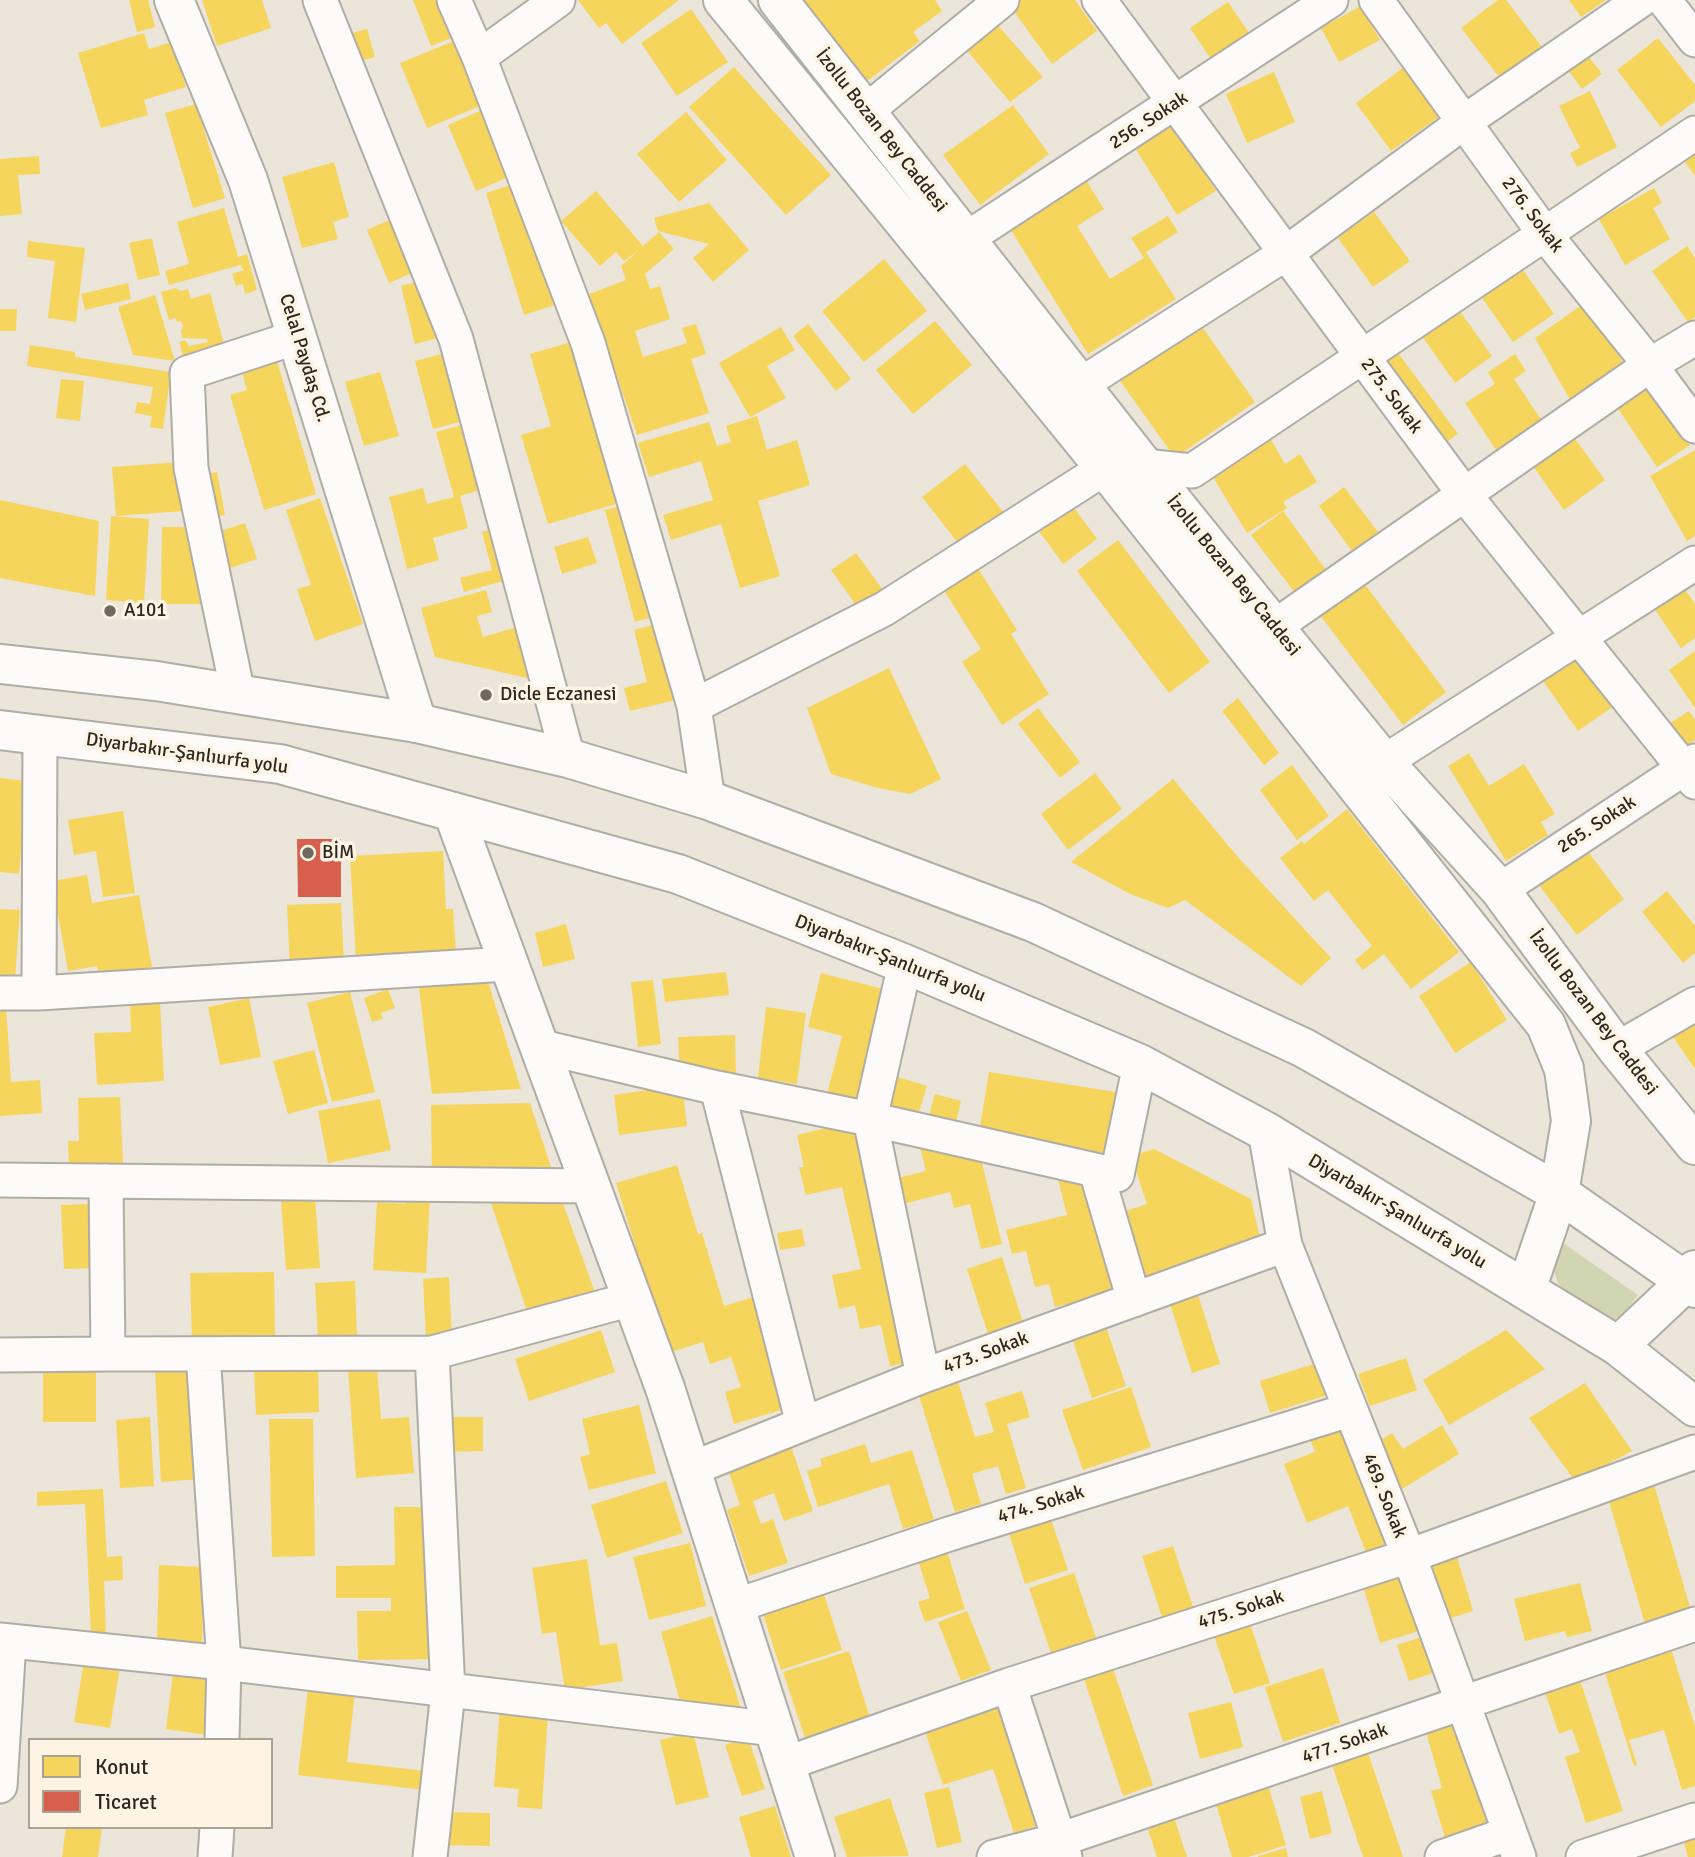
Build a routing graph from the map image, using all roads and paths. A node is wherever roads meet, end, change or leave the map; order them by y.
1 (174, 0) edge
2 (320, 0) edge
3 (454, 0) edge
4 (558, 0) edge
5 (723, 0) edge
6 (778, 0) edge
7 (1002, 0) edge
8 (1099, 0) edge
9 (1331, 0) edge
10 (1376, 0) edge
11 (1641, 0) edge
12 (1664, 0) edge
13 (1695, 40) edge
14 (480, 57) junction
15 (1174, 104) junction
16 (865, 112) junction
17 (1464, 122) junction
18 (1695, 133) edge
19 (1544, 233) junction
20 (966, 239) junction
21 (1285, 254) junction
22 (297, 337) junction
23 (1695, 338) edge
24 (1361, 356) junction
25 (1650, 366) junction
26 (1080, 386) junction
27 (1695, 426) edge
28 (1144, 466) junction
29 (1105, 468) junction
30 (1464, 494) junction
31 (1695, 563) edge
32 (1274, 627) junction
33 (1579, 638) junction
34 (0, 664) edge
35 (239, 694) junction
36 (694, 706) junction
37 (417, 723) junction
38 (0, 730) edge
39 (40, 735) junction
40 (568, 758) junction
41 (1384, 762) junction
42 (1691, 770) edge
43 (708, 800) junction
44 (453, 812) junction
45 (1500, 890) junction
46 (508, 964) junction
47 (905, 964) junction
48 (0, 993) edge
49 (39, 993) junction
50 (1695, 1004) edge
51 (538, 1046) junction
52 (1617, 1049) junction
53 (1140, 1064) junction
54 (717, 1088) junction
55 (870, 1119) junction
56 (1265, 1131) junction
57 (1695, 1145) edge
58 (1097, 1171) junction
59 (0, 1180) edge
60 (106, 1181) junction
61 (590, 1186) junction
62 (1559, 1193) junction
63 (1284, 1245) junction
64 (1692, 1279) edge
65 (1526, 1290) junction
66 (632, 1299) junction
67 (1134, 1300) junction
68 (1618, 1346) junction
69 (432, 1353) junction
70 (108, 1354) junction
71 (203, 1354) junction
72 (0, 1355) edge
73 (923, 1376) junction
74 (1695, 1407) edge
75 (1349, 1410) junction
76 (803, 1424) junction
77 (1695, 1452) edge
78 (691, 1469) junction
79 (1409, 1556) junction
80 (735, 1606) junction
81 (1695, 1624) edge
82 (5, 1640) edge
83 (224, 1663) junction
84 (1009, 1685) junction
85 (448, 1692) junction
86 (1463, 1704) junction
87 (222, 1738) edge
88 (780, 1747) junction
89 (0, 1786) edge
90 (1695, 1821) edge
91 (217, 1829) edge
92 (1515, 1845) edge
93 (1062, 1848) edge
94 (215, 1857) edge
95 (430, 1857) edge
96 (815, 1857) edge
97 (994, 1857) edge
98 (1442, 1857) edge
99 (1583, 1857) edge

1 - 22 main road, Celal Paydaş Cd.
2 - 40 street
3 - 14 street
4 - 14 street
5 - 29 main road, İzollu Bozan Bey Caddesi
6 - 16 main road, İzollu Bozan Bey Caddesi
7 - 16 street
8 - 15 street, 275. Sokak
9 - 15 street, 256. Sokak
10 - 17 street, 276. Sokak
11 - 17 street
12 - 13 street
14 - 36 street
15 - 20 street, 256. Sokak
15 - 21 street, 275. Sokak
16 - 20 main road, İzollu Bozan Bey Caddesi
17 - 19 street, 276. Sokak
17 - 21 street
18 - 19 street
19 - 24 street
19 - 25 street, 276. Sokak
20 - 26 main road, İzollu Bozan Bey Caddesi
21 - 24 street, 275. Sokak
21 - 26 street
22 - 35 street
22 - 37 main road, Celal Paydaş Cd.
23 - 25 street
24 - 28 street
24 - 30 street, 275. Sokak
25 - 27 street, 276. Sokak
25 - 30 street
26 - 28 main road, İzollu Bozan Bey Caddesi
28 - 29 street
28 - 32 main road, İzollu Bozan Bey Caddesi
29 - 36 street
29 - 62 main road, İzollu Bozan Bey Caddesi
30 - 32 street
30 - 33 street, 275. Sokak
31 - 33 street
32 - 41 main road, İzollu Bozan Bey Caddesi
33 - 41 street
33 - 42 street, 275. Sokak
34 - 35 main road
35 - 37 main road
36 - 43 street
37 - 40 main road
38 - 39 main road, Diyarbakır-Şanlıurfa yolu
39 - 44 main road, Diyarbakır-Şanlıurfa yolu
39 - 49 street
40 - 43 main road
41 - 45 main road, İzollu Bozan Bey Caddesi
42 - 45 street, 265. Sokak
43 - 62 main road
44 - 46 main road
44 - 47 main road, Diyarbakır-Şanlıurfa yolu
45 - 52 main road, İzollu Bozan Bey Caddesi
46 - 49 street
46 - 51 main road
47 - 53 main road, Diyarbakır-Şanlıurfa yolu
47 - 55 street
48 - 49 street
50 - 52 street
51 - 54 street
51 - 61 main road
52 - 57 main road, İzollu Bozan Bey Caddesi
53 - 56 main road, Diyarbakır-Şanlıurfa yolu
53 - 58 street
54 - 55 street
54 - 76 street
55 - 58 street
55 - 73 street
56 - 63 street, 469. Sokak
56 - 65 main road, Diyarbakır-Şanlıurfa yolu
58 - 67 street
59 - 60 street
60 - 61 street
60 - 70 street
61 - 66 main road
62 - 64 main road
62 - 65 main road, İzollu Bozan Bey Caddesi
63 - 67 street, 473. Sokak
63 - 75 street, 469. Sokak
64 - 68 main road
65 - 68 main road, Diyarbakır-Şanlıurfa yolu
66 - 69 street
66 - 78 main road
67 - 73 street, 473. Sokak
68 - 74 main road, Diyarbakır-Şanlıurfa yolu
69 - 71 street
69 - 85 street
70 - 71 street
70 - 72 street
71 - 83 street
73 - 76 street, 473. Sokak
75 - 79 street, 469. Sokak
75 - 80 street, 474. Sokak
76 - 78 street, 473. Sokak
77 - 79 street, 475. Sokak
78 - 80 main road
79 - 84 street, 475. Sokak
79 - 86 street, 469. Sokak
80 - 88 main road
81 - 86 street, 477. Sokak
82 - 83 street
82 - 89 street
83 - 85 street
83 - 87 street
84 - 88 street, 475. Sokak
84 - 93 street
85 - 88 street
85 - 95 street
86 - 92 street, 469. Sokak
86 - 93 street, 477. Sokak
88 - 96 main road
90 - 99 street
91 - 94 street
92 - 98 street
93 - 97 street, 477. Sokak

